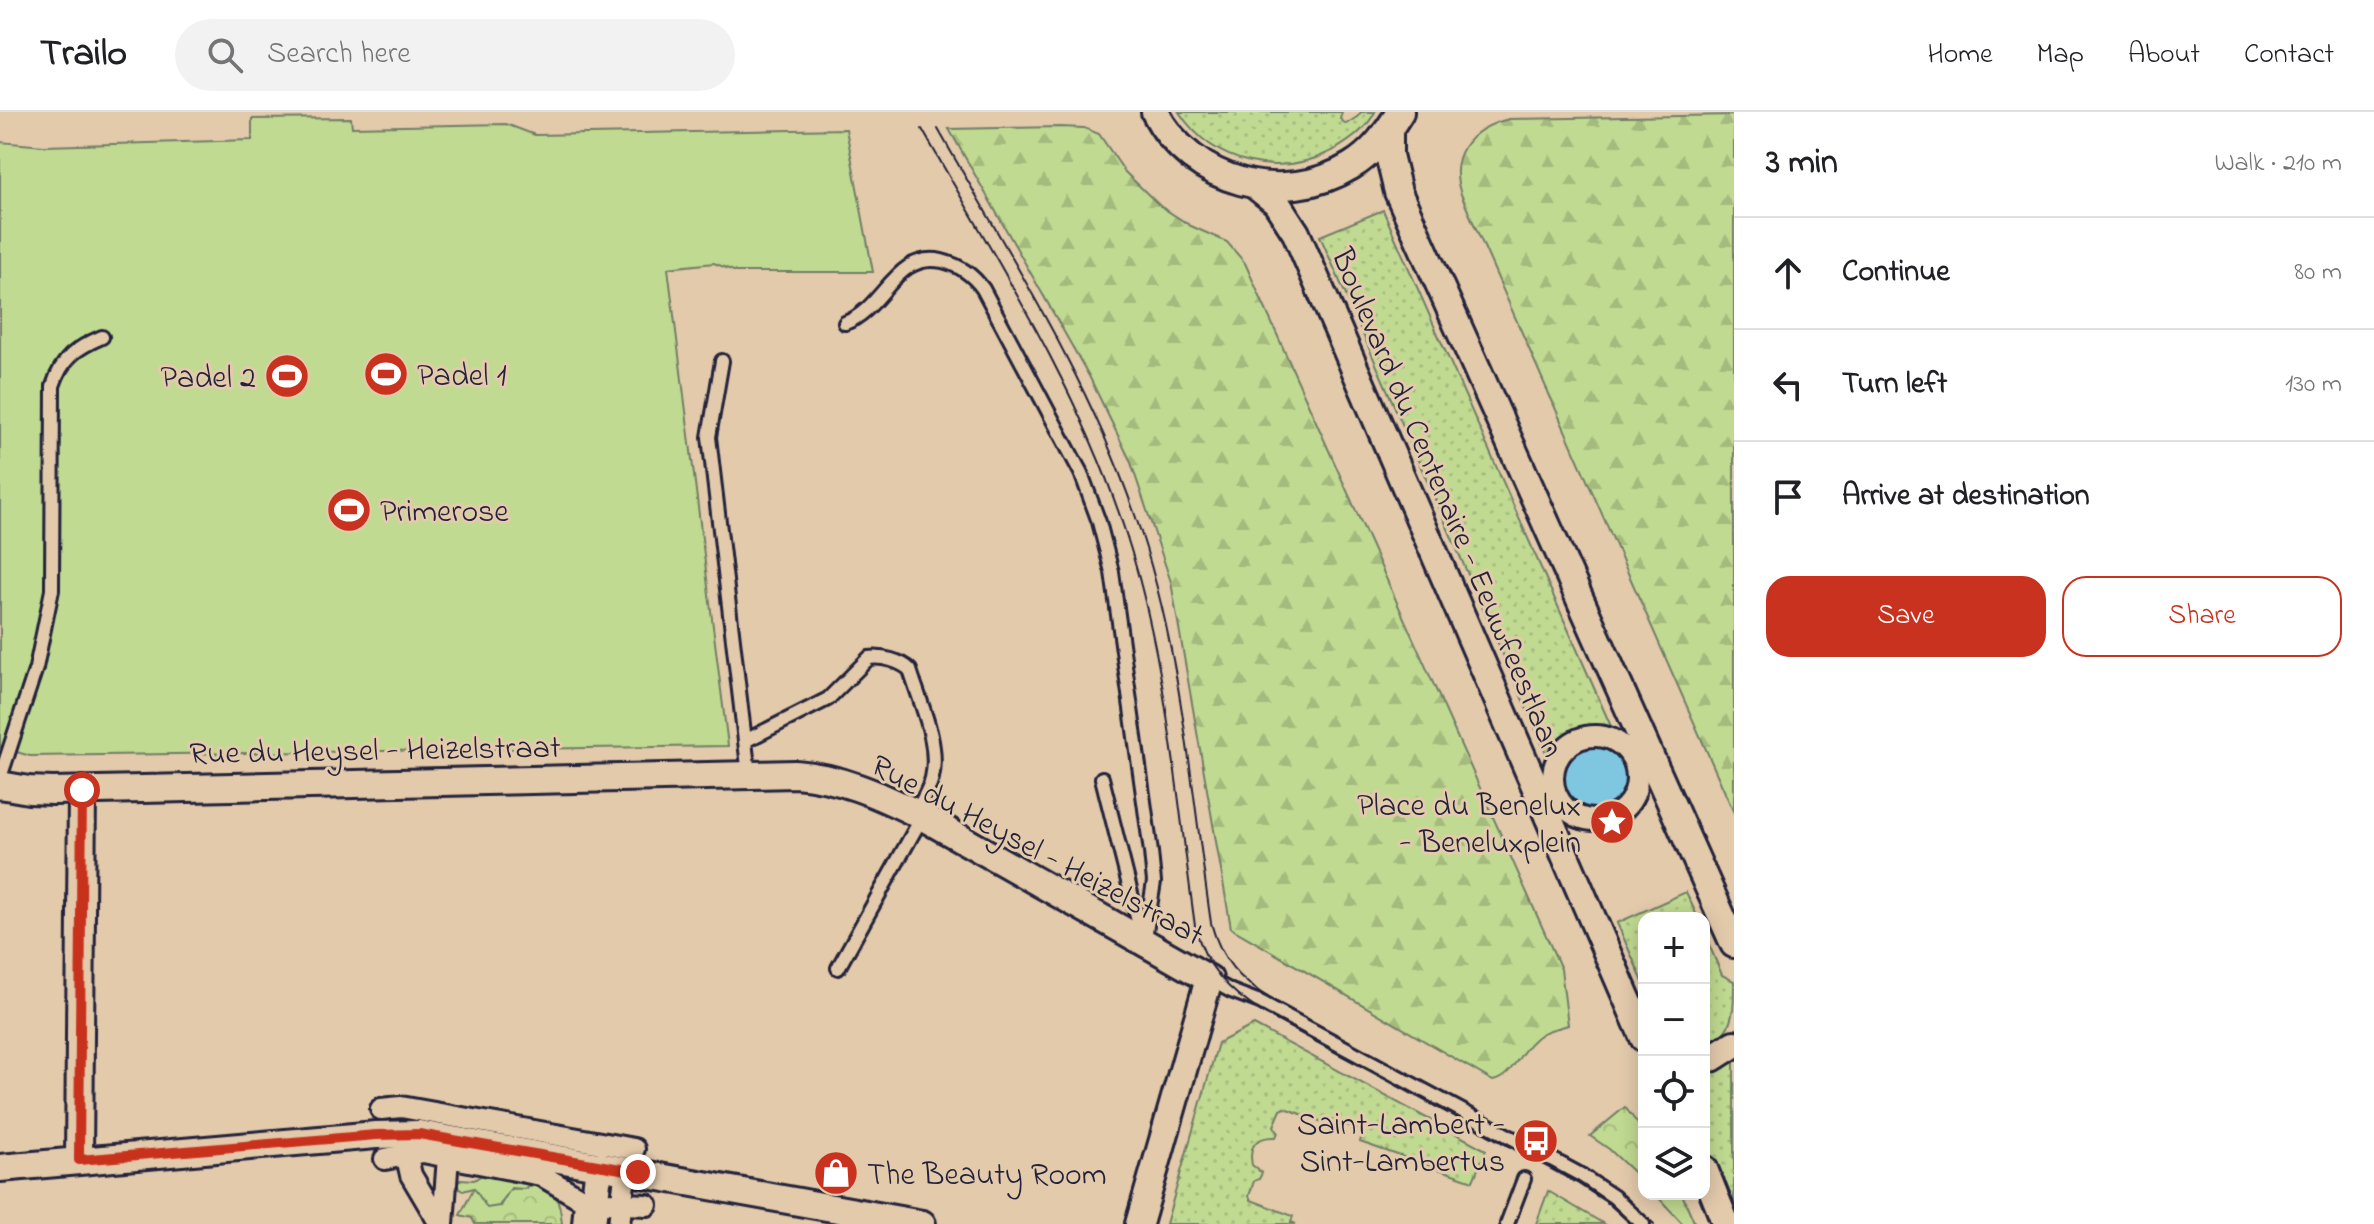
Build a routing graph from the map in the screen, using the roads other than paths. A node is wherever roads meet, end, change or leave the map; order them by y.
1 (1155, 112) edge
2 (1395, 121) edge
3 (1256, 186) junction
4 (845, 323) dead end
5 (102, 337) dead end
6 (722, 361) dead end
7 (745, 741) junction
8 (1637, 760) joint
9 (749, 775) junction
10 (0, 778) edge
11 (1102, 778) dead end
12 (0, 785) edge
13 (82, 790) junction
14 (919, 815) junction
15 (1144, 944) junction
16 (1734, 944) edge
17 (838, 968) dead end
18 (1209, 979) junction
19 (1638, 1022) edge
20 (1734, 1044) edge
21 (1710, 1058) edge
22 (395, 1113) dead end
23 (405, 1150) junction
24 (632, 1153) dead end
25 (448, 1157) junction
26 (385, 1159) dead end
27 (79, 1160) junction
28 (599, 1165) junction
29 (0, 1168) edge
30 (1524, 1179) dead end
31 (624, 1184) dead end
32 (1710, 1184) edge
33 (647, 1205) dead end
34 (609, 1214) edge
35 (442, 1224) edge
36 (583, 1224) edge
37 (922, 1224) edge
38 (1139, 1224) edge
39 (1507, 1224) edge
40 (1643, 1224) edge
41 (1726, 1224) edge

1 - 3 street
2 - 3 street
2 - 16 street
3 - 19 street, Boulevard du Centenaire - Eeuwfeestlaan
4 - 15 lane
5 - 10 lane
6 - 7 lane
7 - 9 lane
7 - 14 lane
8 - 8 street
9 - 13 street, Rue du Heysel - Heizelstraat
9 - 14 street, Rue du Heysel - Heizelstraat
11 - 15 lane
12 - 13 street, Rue du Heysel - Heizelstraat
13 - 27 street
14 - 15 street, Rue du Heysel - Heizelstraat
14 - 17 lane
15 - 18 street, Rue du Heysel - Heizelstraat
18 - 38 street
18 - 40 lane, Rue du Heysel - Heizelstraat
20 - 21 street
22 - 24 street
23 - 25 street
23 - 26 street
23 - 35 street
25 - 35 street
25 - 36 street
27 - 28 street
27 - 29 street
28 - 34 street
28 - 37 street
30 - 39 lane
31 - 34 street
32 - 41 street
33 - 34 street

